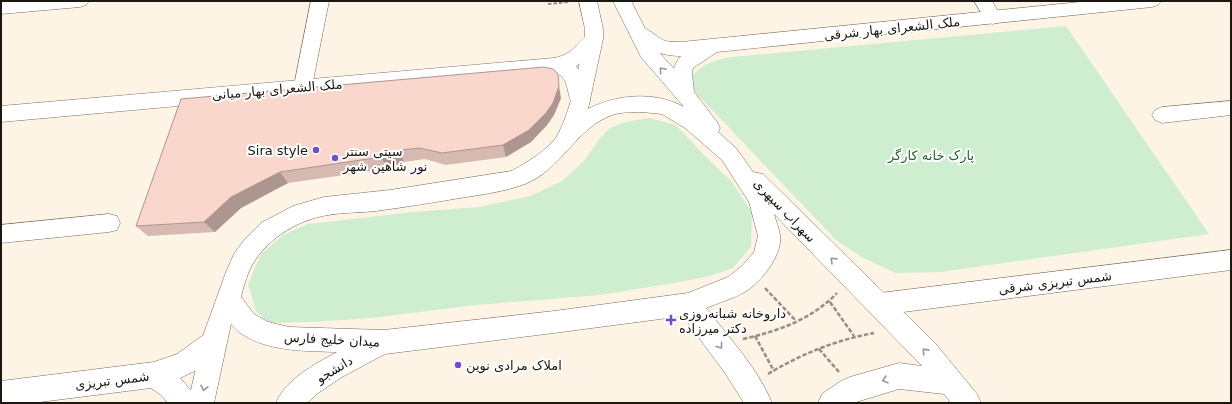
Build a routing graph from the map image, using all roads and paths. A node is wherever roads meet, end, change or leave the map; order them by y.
1 (80, 1) edge
2 (320, 1) edge
3 (579, 1) edge
4 (622, 1) edge
5 (983, 1) edge
6 (1152, 1) edge
7 (548, 4) dead end
8 (1, 8) edge
9 (993, 18) junction
10 (638, 32) junction
11 (594, 39) junction
12 (716, 46) junction
13 (554, 65) junction
14 (303, 86) junction
15 (685, 95) junction
16 (580, 102) junction
17 (1231, 108) edge
18 (1, 114) edge
19 (1162, 115) dead end
20 (565, 140) junction
21 (730, 154) junction
22 (109, 223) dead end
23 (1, 234) edge
24 (1230, 262) edge
25 (750, 273) junction
26 (848, 273) junction
27 (229, 297) junction
28 (830, 302) junction
29 (688, 304) junction
30 (880, 304) junction
31 (796, 321) junction
32 (904, 329) junction
33 (755, 336) junction
34 (854, 336) junction
35 (715, 339) junction
36 (214, 342) junction
37 (384, 342) junction
38 (819, 349) junction
39 (774, 371) junction
40 (154, 375) junction
41 (951, 382) junction
42 (855, 389) junction
43 (1, 394) edge
44 (757, 400) edge
45 (185, 403) edge
46 (201, 403) edge
47 (289, 403) edge
48 (831, 403) edge
49 (968, 403) edge

1 - 8 street
2 - 14 street
3 - 7 path
3 - 11 main road
4 - 10 main road, سهراب سپهری
5 - 9 street
6 - 9 main road, ملک الشعرای بهار شرقی
9 - 12 main road, ملک الشعرای بهار شرقی
10 - 12 main road, ملک الشعرای بهار شرقی
15 -> 10 main road, سهراب سپهری
11 - 13 main road, ملک الشعرای بهار میانی
11 - 16 main road
12 - 15 main road
13 - 14 main road, ملک الشعرای بهار میانی
13 - 16 main road
14 - 18 main road, ملک الشعرای بهار میانی
15 - 21 main road, سهراب سپهری
16 - 20 main road
17 - 19 street
20 - 21 main road, میدان خلیج فارس
20 - 27 main road, میدان خلیج فارس
21 - 25 main road, میدان خلیج فارس
26 -> 21 main road, سهراب سپهری
22 - 23 street
24 - 30 main road, شمس تبریزی شرقی
25 - 29 main road, میدان خلیج فارس
25 - 31 path
26 - 28 path
26 - 30 main road, سهراب سپهری
27 - 36 main road
27 - 37 main road, میدان خلیج فارس
28 - 31 path
28 - 34 path
29 - 35 main road
29 - 37 main road, میدان خلیج فارس
30 - 32 main road, سهراب سپهری
31 - 33 path
32 - 34 path
41 -> 32 main road, سهراب سپهری
33 - 35 path
33 - 39 path
34 - 38 path
35 -> 44 main road
36 - 40 main road, شمس تبریزی
36 -> 46 main road
37 - 47 main road, دانشجو
38 - 39 path
38 - 42 path
39 - 44 path
40 - 43 main road, شمس تبریزی
40 - 45 main road
41 -> 42 main road
41 - 49 main road, سهراب سپهری
42 - 48 main road

